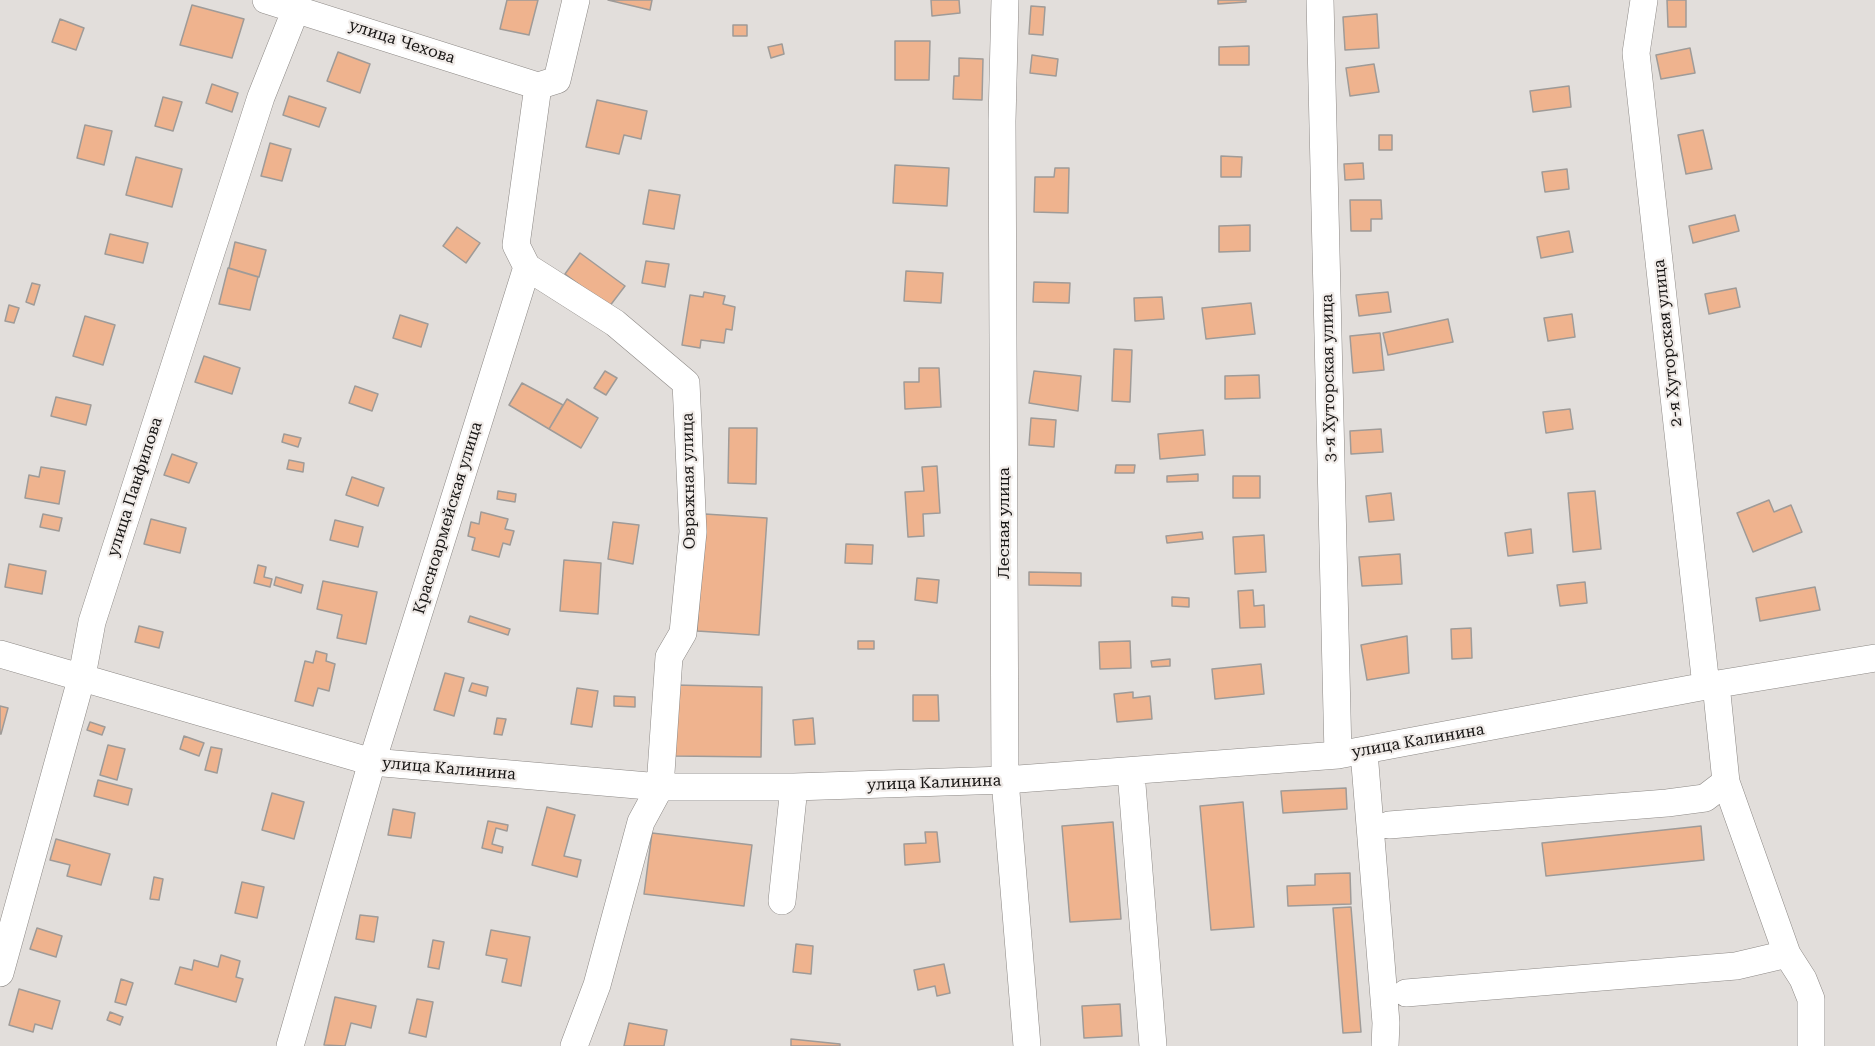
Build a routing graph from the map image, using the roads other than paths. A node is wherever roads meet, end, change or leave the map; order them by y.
1 (266, 0) edge
2 (576, 0) edge
3 (1005, 0) edge
4 (1320, 0) edge
5 (1644, 0) edge
6 (296, 9) junction
7 (538, 86) junction
8 (527, 267) junction
9 (0, 654) edge
10 (1875, 658) edge
11 (82, 676) junction
12 (1711, 685) junction
13 (1364, 752) junction
14 (1338, 756) junction
15 (372, 762) junction
16 (1131, 772) junction
17 (1005, 780) junction
18 (1726, 782) junction
19 (660, 787) junction
20 (794, 787) junction
21 (1389, 825) dead end
22 (782, 901) dead end
23 (1787, 954) junction
24 (0, 973) edge
25 (1406, 993) dead end
26 (290, 1046) edge
27 (574, 1046) edge
28 (1027, 1046) edge
29 (1153, 1046) edge
30 (1385, 1046) edge
31 (1812, 1046) edge

1 - 6 street, улица Чехова
2 - 7 street
3 - 17 street, Лесная улица
4 - 14 street, 3-я Хуторская улица
5 - 12 street, 2-я Хуторская улица
6 - 7 street, улица Чехова
6 - 11 street, улица Панфилова
7 - 8 street
8 - 15 street, Красноармейская улица
8 - 19 street, Овражная улица
9 - 11 street, улица Калинина
10 - 12 street, улица Калинина
11 - 15 street, улица Калинина
11 - 24 street, улица Панфилова
12 - 13 street, улица Калинина
12 - 18 street, 2-я Хуторская улица
13 - 14 street, улица Калинина
13 - 30 street
14 - 16 street, улица Калинина
15 - 19 street, улица Калинина
15 - 26 street, Красноармейская улица
16 - 17 street, улица Калинина
16 - 29 street
17 - 20 street, улица Калинина
17 - 28 street, Лесная улица
18 - 21 street
18 - 23 street, 2-я Хуторская улица
19 - 20 street, улица Калинина
19 - 27 street, Овражная улица
20 - 22 street
23 - 25 street
23 - 31 street, 2-я Хуторская улица

